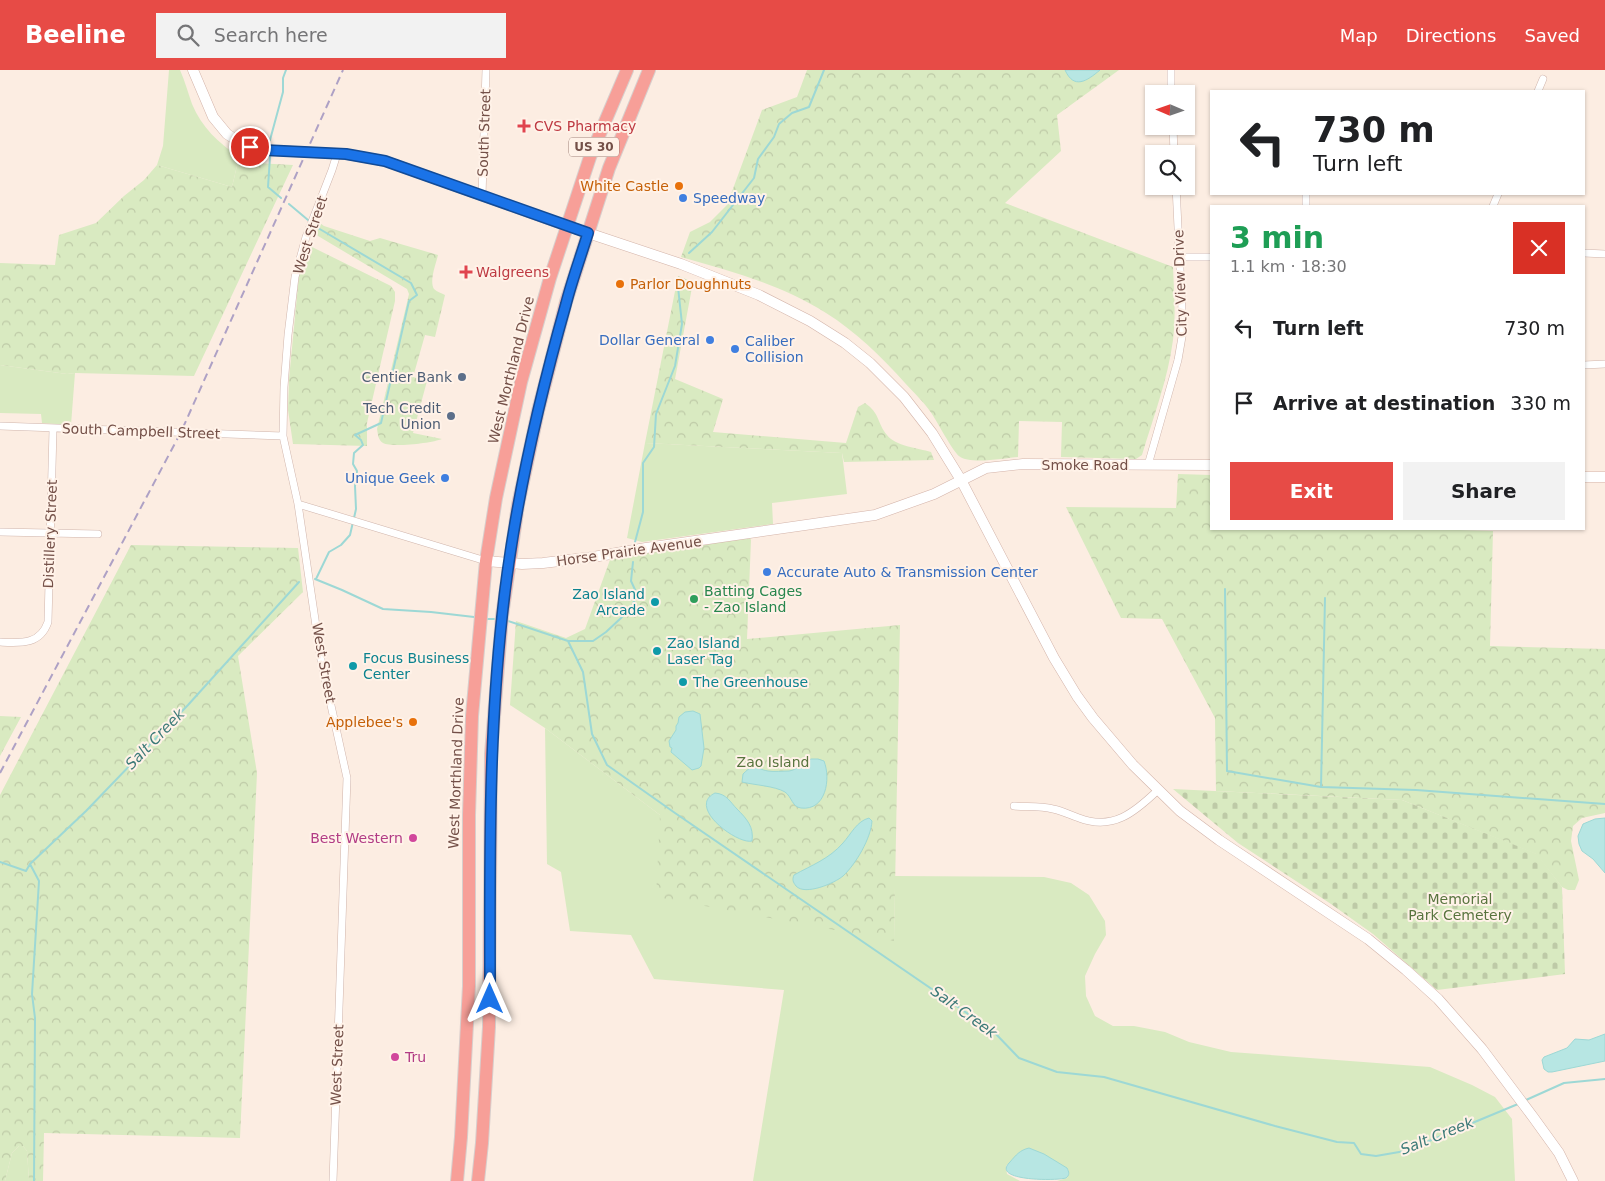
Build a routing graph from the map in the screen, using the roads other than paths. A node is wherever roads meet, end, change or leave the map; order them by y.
1 (193, 70) edge
2 (486, 70) edge
3 (627, 70) edge
4 (650, 70) edge
5 (1171, 70) edge
6 (1543, 79) dead end
7 (1171, 85) edge
8 (1538, 90) edge
9 (337, 154) junction
10 (1176, 195) edge
11 (482, 196) junction
12 (567, 226) junction
13 (588, 233) junction
14 (1585, 253) edge
15 (1605, 254) edge
16 (1179, 257) junction
17 (1210, 257) edge
18 (1605, 364) edge
19 (1585, 365) edge
20 (0, 426) edge
21 (53, 429) junction
22 (283, 436) junction
23 (1148, 465) junction
24 (1210, 465) edge
25 (1585, 477) edge
26 (1605, 477) edge
27 (961, 480) junction
28 (298, 504) junction
29 (0, 532) edge
30 (50, 533) junction
31 (98, 534) dead end
32 (486, 561) junction
33 (509, 564) junction
34 (0, 642) edge
35 (1158, 790) junction
36 (1014, 806) dead end
37 (333, 1181) edge
38 (456, 1181) edge
39 (478, 1181) edge
40 (1573, 1181) edge

1 - 9 main road
2 - 11 street, South Street
3 - 12 highway, US 30
4 - 13 highway, US 30
5 - 7 street
6 - 8 street
9 - 11 main road
9 - 22 street, West Street
10 - 16 street, City View Drive
11 - 12 main road
12 - 13 main road
12 - 32 highway, West Morthland Drive / US 30
13 - 27 main road
13 - 33 highway, US 30
14 - 15 street
16 - 17 street
16 - 23 street, City View Drive
18 - 19 street
20 - 21 street, South Campbell Street
21 - 22 street, South Campbell Street
21 - 30 street, Distillery Street
22 - 28 street, West Street
23 - 24 main road, Smoke Road
23 - 27 main road, Smoke Road
25 - 26 main road
27 - 33 main road, Horse Prairie Avenue
27 - 35 main road
28 - 32 street, Horse Prairie Avenue
28 - 37 street, West Street
29 - 30 street
30 - 31 street
30 - 34 street, Distillery Street
32 - 33 main road, Horse Prairie Avenue
32 - 38 highway, West Morthland Drive / US 30
33 - 39 highway, US 30
35 - 36 street
35 - 40 main road

